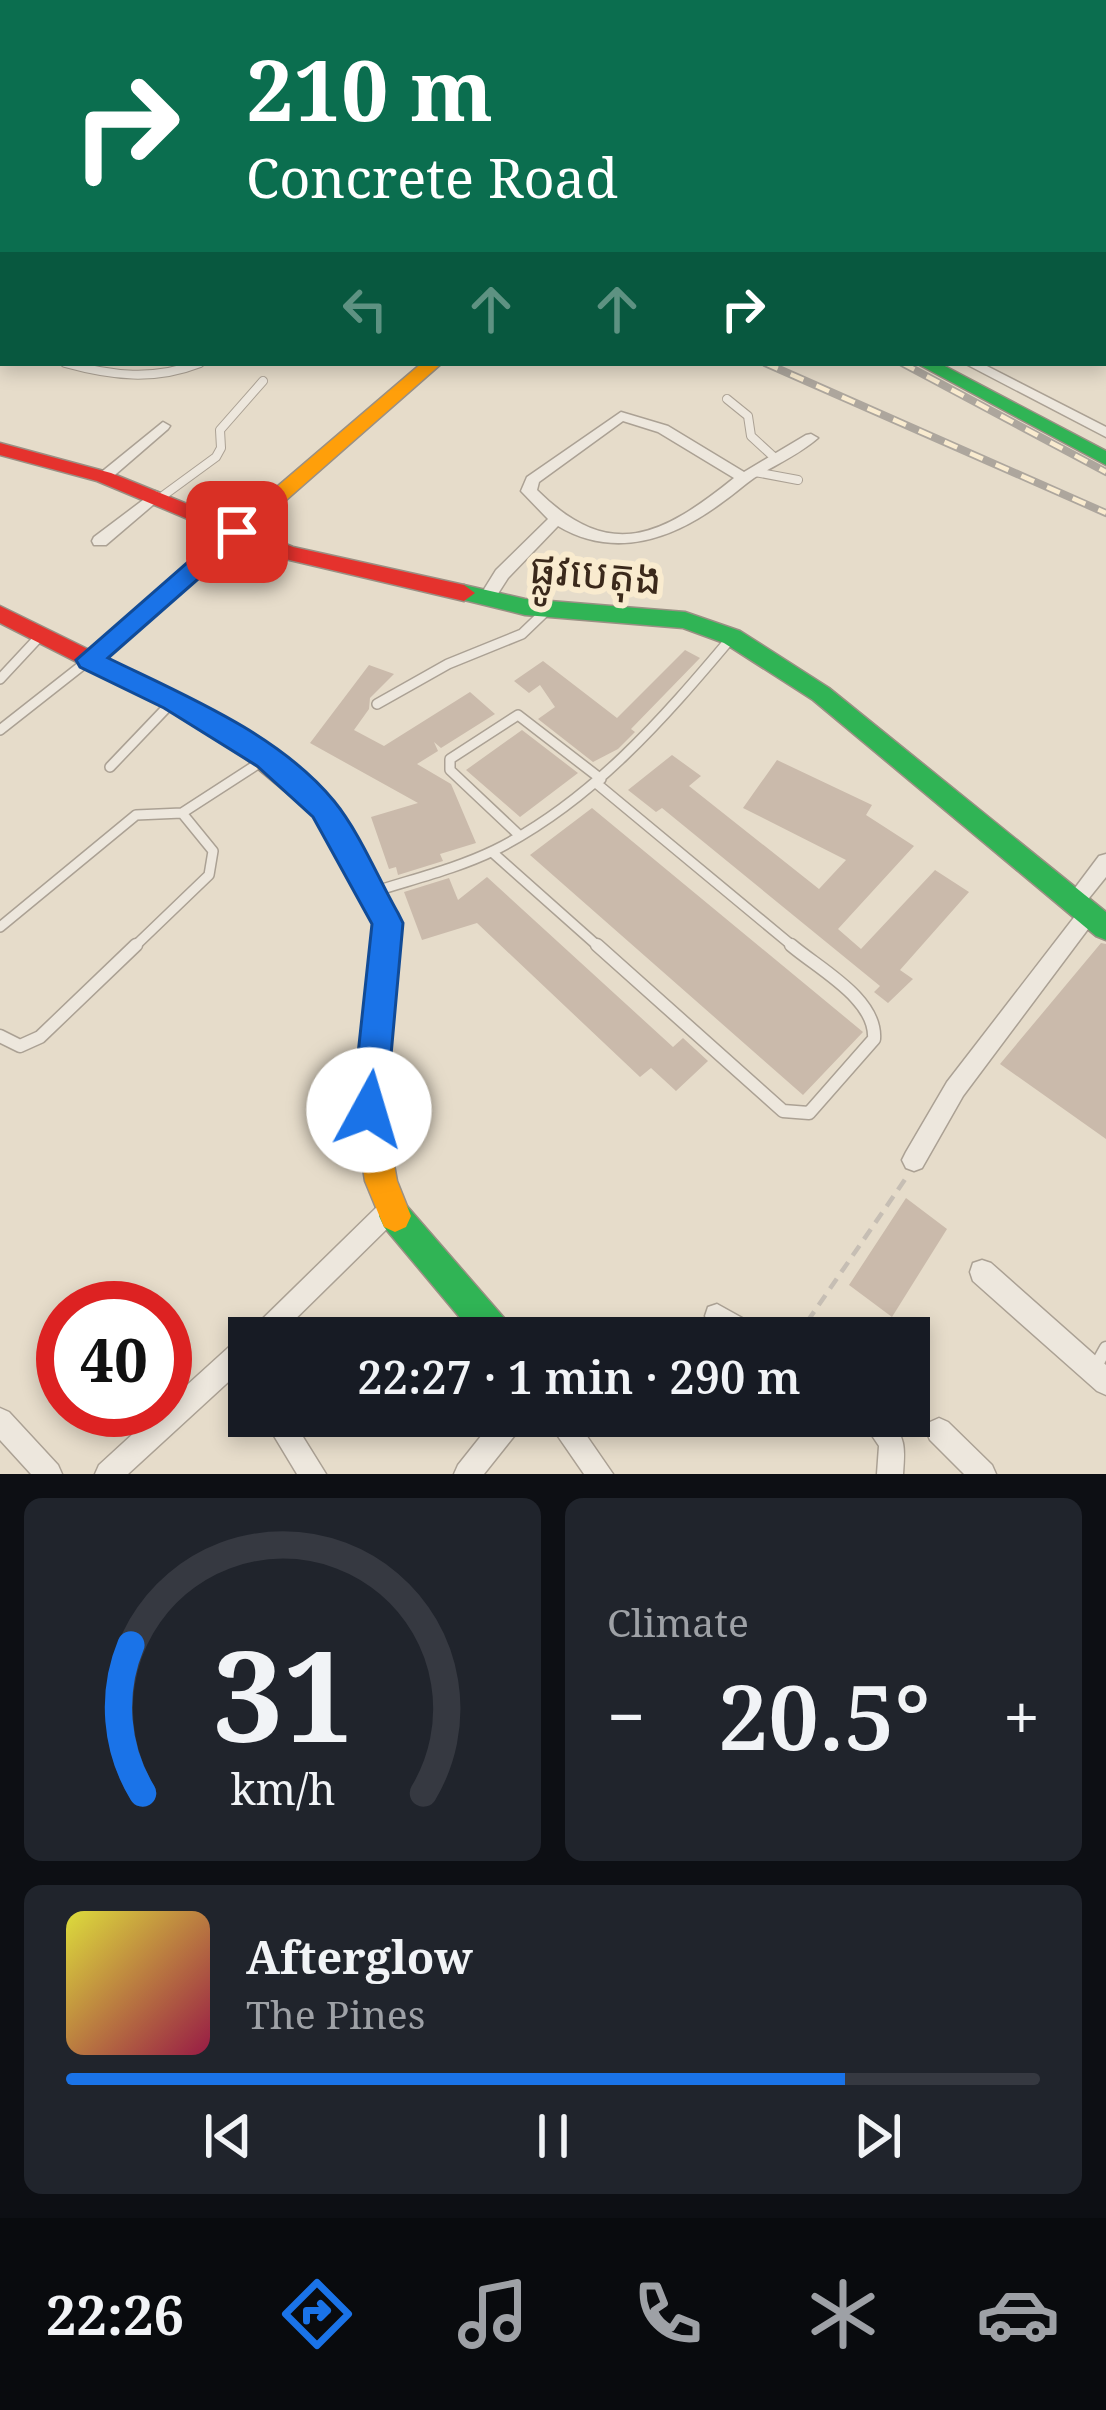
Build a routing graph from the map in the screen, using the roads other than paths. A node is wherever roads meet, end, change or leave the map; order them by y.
1 (76, 366) edge
2 (194, 366) edge
3 (430, 366) edge
4 (934, 366) edge
5 (974, 366) edge
6 (1008, 366) edge
7 (263, 381) dead end
8 (991, 386) junction
9 (727, 399) dead end
10 (163, 426) dead end
11 (1106, 433) edge
12 (811, 438) dead end
13 (0, 449) edge
14 (776, 459) junction
15 (1106, 459) edge
16 (749, 475) junction
17 (104, 477) junction
18 (798, 479) dead end
19 (158, 497) junction
20 (557, 518) junction
21 (237, 532) junction
22 (100, 541) dead end
23 (485, 599) junction
24 (548, 609) junction
25 (0, 614) edge
26 (41, 635) junction
27 (732, 638) junction
28 (89, 660) junction
29 (0, 680) edge
30 (173, 701) junction
31 (377, 704) dead end
32 (0, 730) edge
33 (267, 758) junction
34 (110, 767) dead end
35 (598, 781) junction
36 (182, 813) junction
37 (520, 836) junction
38 (492, 851) junction
39 (1106, 862) edge
40 (373, 892) junction
41 (1089, 916) edge
42 (0, 927) edge
43 (0, 1036) edge
44 (914, 1160) road end
45 (390, 1210) junction
46 (982, 1272) dead end
47 (280, 1317) edge
48 (481, 1317) edge
49 (228, 1365) edge
50 (1102, 1367) edge
51 (0, 1421) edge
52 (939, 1431) dead end
53 (289, 1437) edge
54 (497, 1437) edge
55 (573, 1437) edge
56 (888, 1437) edge
57 (49, 1474) edge
58 (108, 1474) edge
59 (313, 1474) edge
60 (467, 1474) edge
61 (601, 1474) edge
62 (890, 1474) edge
63 (982, 1474) edge

1 - 2 lane
3 - 21 street
4 - 8 street
5 - 8 street
6 - 8 street
7 - 19 lane
8 - 11 street
8 - 15 street
9 - 14 lane
10 - 17 street
12 - 14 street
13 - 17 street, ផ្លូវបេតុង
14 - 16 street
16 - 18 lane
16 - 20 street
16 - 20 street
17 - 19 street, ផ្លូវបេតុង
19 - 21 street, ផ្លូវបេតុង
19 - 22 street
20 - 23 street
21 - 23 street, ផ្លូវបេតុង
21 - 28 street
23 - 24 street, ផ្លូវបេតុង
24 - 27 street, ផ្លូវបេតុង
24 - 31 lane
25 - 26 street
26 - 28 street
26 - 29 lane
27 - 35 lane
27 - 41 street, ផ្លូវបេតុង
28 - 30 street
28 - 32 lane
30 - 33 street
30 - 34 lane
33 - 36 lane
33 - 40 street
35 - 37 lane
35 - 37 lane
35 - 38 lane
36 - 42 lane
36 - 43 lane
37 - 38 lane
38 - 40 lane
39 - 41 street
40 - 45 street
41 - 44 street
45 - 47 street
45 - 48 street
46 - 50 street
49 - 58 street
51 - 57 street
52 - 63 street
53 - 59 street
54 - 60 street
55 - 61 street
56 - 62 street

